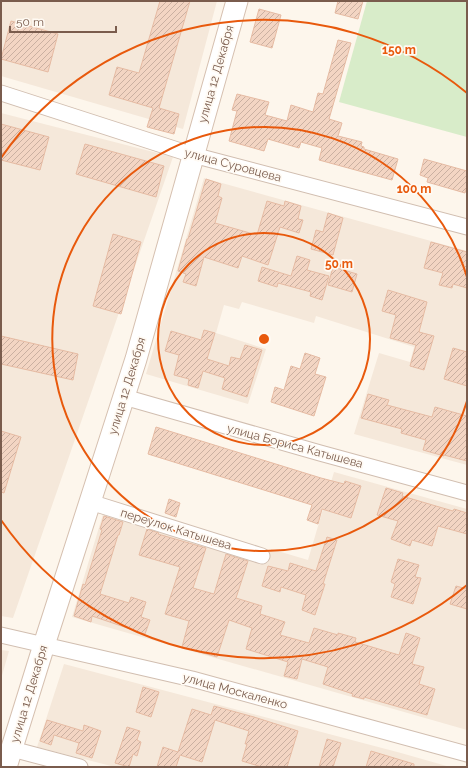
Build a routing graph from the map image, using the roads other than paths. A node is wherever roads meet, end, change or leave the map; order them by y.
1 (237, 1) edge
2 (1, 93) edge
3 (193, 155) junction
4 (467, 227) edge
5 (124, 397) junction
6 (467, 492) edge
7 (90, 502) junction
8 (262, 556) dead end
9 (1, 635) edge
10 (44, 645) junction
11 (467, 754) edge
12 (9, 758) edge
13 (80, 767) edge

1 - 3 main road, улица 12 Декабря
2 - 3 street, улица Суровцева
3 - 4 street, улица Суровцева
3 - 5 main road, улица 12 Декабря
5 - 6 street, улица Бориса Катышева
5 - 7 main road, улица 12 Декабря
7 - 8 street, переулок Катышева
7 - 10 main road, улица 12 Декабря
9 - 10 street, улица Москаленко
10 - 11 street, улица Москаленко
10 - 12 main road, улица 12 Декабря
12 - 13 street

